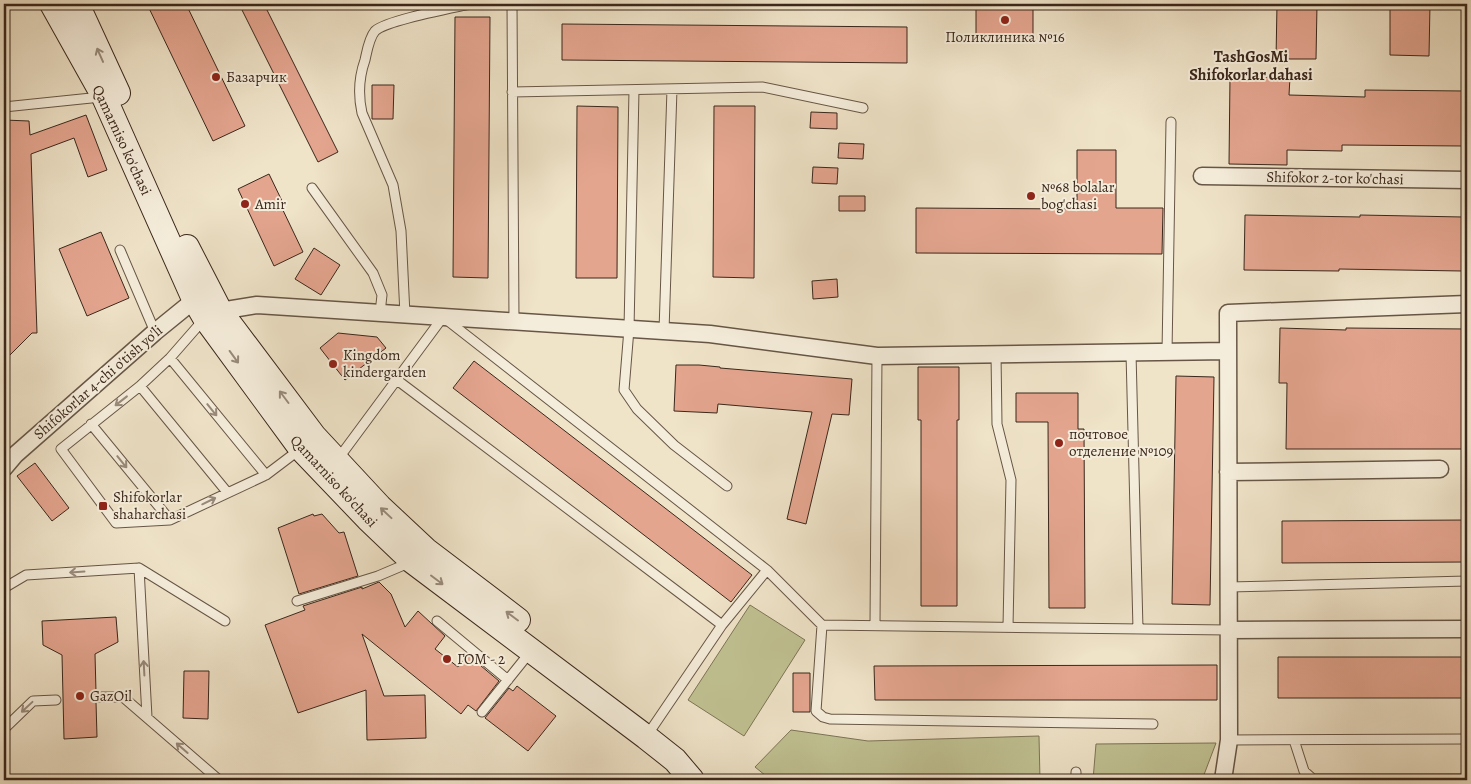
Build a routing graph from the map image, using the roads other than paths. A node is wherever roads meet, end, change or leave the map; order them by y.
1 (52, 4) edge
2 (77, 4) edge
3 (472, 4) edge
4 (512, 4) edge
5 (672, 89) junction
6 (634, 90) junction
7 (512, 92) junction
8 (104, 97) junction
9 (4, 107) edge
10 (864, 108) dead end
11 (1171, 122) dead end
12 (1202, 176) dead end
13 (1467, 180) edge
14 (312, 188) dead end
15 (120, 250) dead end
16 (207, 304) junction
17 (1467, 304) edge
18 (380, 313) junction
19 (405, 315) junction
20 (443, 317) junction
21 (514, 321) junction
22 (629, 329) junction
23 (664, 331) junction
24 (155, 332) junction
25 (1166, 352) junction
26 (1228, 352) junction
27 (1131, 353) junction
28 (996, 354) junction
29 (877, 356) junction
30 (170, 358) junction
31 (397, 380) junction
32 (140, 386) junction
33 (91, 424) junction
34 (307, 442) junction
35 (336, 460) junction
36 (4, 468) edge
37 (1440, 469) dead end
38 (1228, 472) junction
39 (266, 475) junction
40 (727, 486) dead end
41 (227, 492) junction
42 (170, 520) junction
43 (412, 562) junction
44 (139, 568) junction
45 (767, 570) junction
46 (1467, 581) edge
47 (1228, 587) junction
48 (4, 588) edge
49 (298, 601) dead end
50 (225, 620) dead end
51 (436, 621) dead end
52 (822, 625) junction
53 (875, 625) junction
54 (722, 626) junction
55 (1008, 627) junction
56 (1138, 629) junction
57 (1467, 629) edge
58 (1229, 630) junction
59 (531, 651) junction
60 (508, 680) junction
61 (100, 697) dead end
62 (56, 700) dead end
63 (482, 712) dead end
64 (146, 717) junction
65 (1153, 724) dead end
66 (4, 729) edge
67 (650, 731) junction
68 (1467, 739) edge
69 (1229, 740) junction
70 (1294, 740) junction
71 (1467, 778) edge
72 (219, 780) edge
73 (692, 780) edge
74 (712, 780) edge
75 (1222, 780) edge

1 - 8 main road, Qamarniso ko'chasi
16 -> 2 main road, Qamarniso ko'chasi
3 - 19 lane
4 - 7 lane
5 - 6 lane
5 - 10 lane
5 - 23 lane
6 - 7 lane
6 - 22 lane
7 - 21 lane
8 - 9 lane
8 - 16 main road, Qamarniso ko'chasi
11 - 25 lane
12 - 13 street, Shifokor 2-tor ko'chasi
14 - 18 lane
15 - 24 lane
16 - 18 street
16 - 24 street, Shifokorlar 4-chi o'tish yo'li
16 - 30 lane
16 - 34 main road, Qamarniso ko'chasi
17 - 26 street
18 - 19 street
19 - 20 street
20 - 21 street
20 - 31 lane
20 - 45 lane
21 - 22 street
22 - 23 street
22 - 40 lane
23 - 29 street
24 - 36 street, Shifokorlar 4-chi o'tish yo'li
25 - 26 street
25 - 27 street
26 - 38 street
27 - 28 street
27 - 56 lane
28 - 29 street
28 - 55 lane
29 - 53 lane
30 - 32 lane
30 -> 39 lane
31 - 35 lane
31 - 54 lane
32 -> 33 lane
32 - 41 lane
33 -> 42 lane
33 - 42 lane
34 - 35 main road, Qamarniso ko'chasi
34 - 39 lane
34 - 43 main road, Qamarniso ko'chasi
67 -> 35 main road, Qamarniso ko'chasi
37 - 38 street
38 - 47 street
39 - 41 lane
42 -> 41 lane
43 - 49 lane
43 -> 59 main road, Qamarniso ko'chasi
44 -> 48 lane
44 - 50 lane
64 -> 44 lane
45 - 52 lane
45 - 54 lane
46 - 47 lane
47 - 58 street
51 - 60 lane
52 - 53 lane
52 - 65 lane
53 - 55 lane
54 - 67 lane
55 - 56 lane
56 - 58 lane
57 - 58 street
58 - 69 street
59 - 60 lane
59 - 67 main road, Qamarniso ko'chasi
60 - 63 lane
61 - 64 lane
62 -> 66 lane
72 -> 64 lane
67 - 73 main road, Qamarniso ko'chasi
67 - 74 main road, Qamarniso ko'chasi
68 - 70 lane
69 - 70 lane
69 - 75 street
70 - 71 lane

